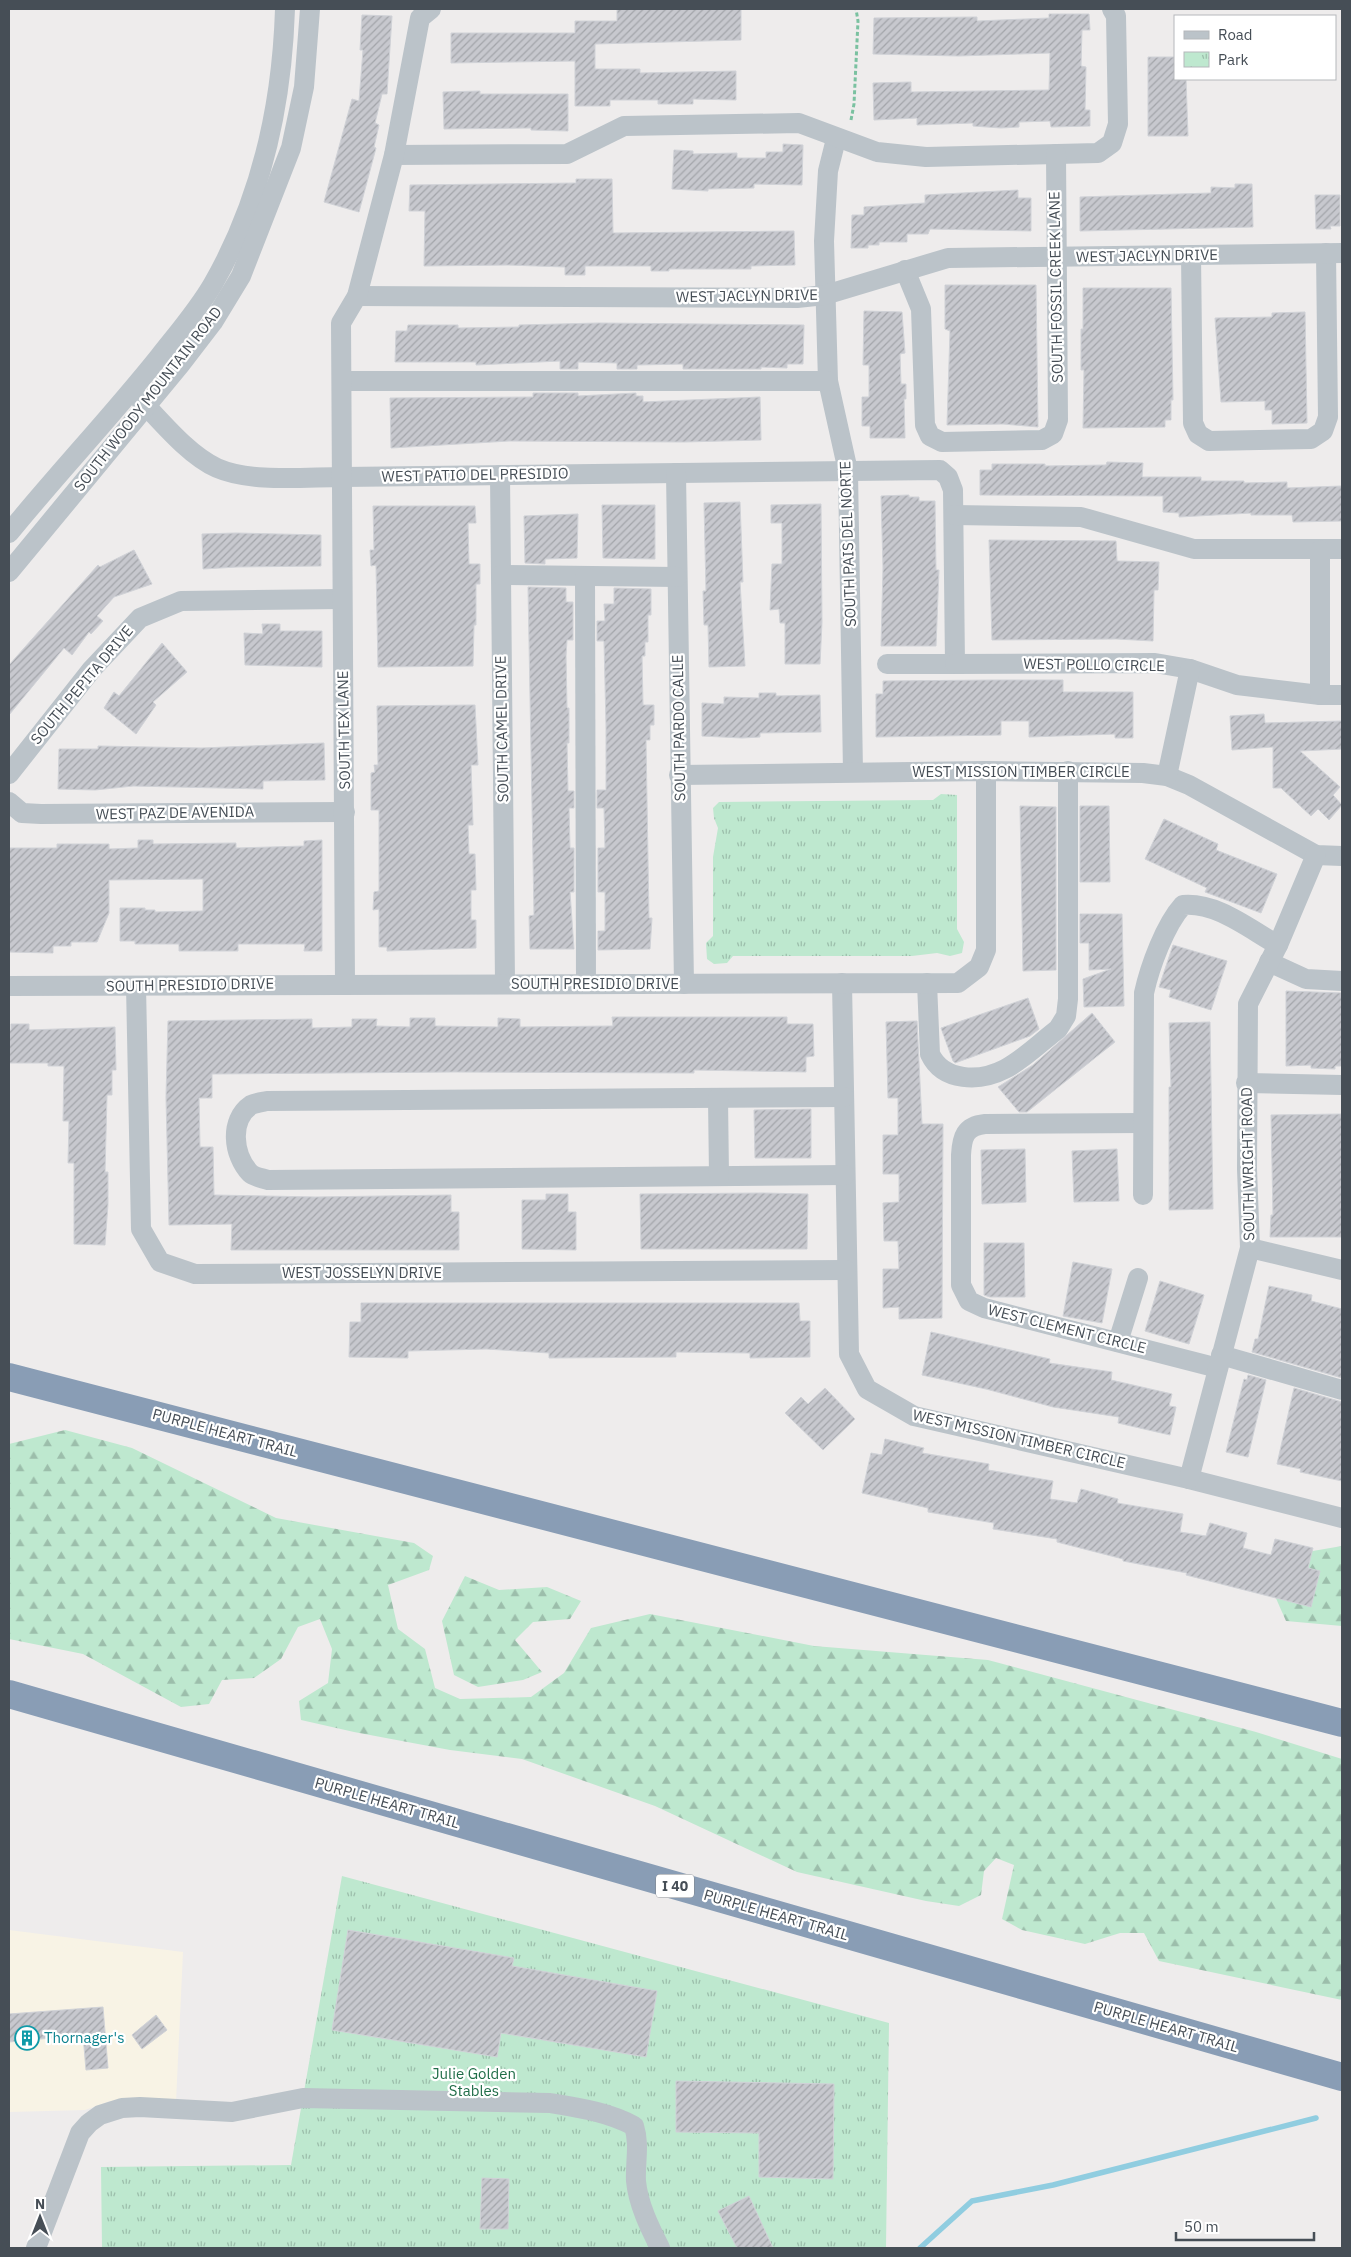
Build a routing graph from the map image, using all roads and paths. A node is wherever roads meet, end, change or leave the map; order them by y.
1 (285, 9) edge
2 (310, 9) edge
3 (431, 9) edge
4 (856, 9) edge
5 (1112, 9) edge
6 (851, 120) dead end
7 (836, 139) junction
8 (1056, 154) junction
9 (394, 155) junction
10 (1334, 253) edge
11 (1191, 255) junction
12 (1056, 257) junction
13 (905, 270) junction
14 (825, 295) junction
15 (357, 296) junction
16 (342, 381) junction
17 (828, 381) junction
18 (132, 391) junction
19 (146, 406) junction
20 (848, 471) junction
21 (676, 473) junction
22 (500, 475) junction
23 (343, 477) junction
24 (954, 515) junction
25 (9, 533) edge
26 (1342, 549) edge
27 (1320, 550) junction
28 (9, 572) edge
29 (501, 575) junction
30 (585, 576) junction
31 (677, 576) junction
32 (342, 599) junction
33 (887, 664) dead end
34 (955, 664) junction
35 (1190, 669) junction
36 (1342, 694) edge
37 (1320, 695) junction
38 (986, 771) junction
39 (1068, 771) junction
40 (853, 772) junction
41 (9, 774) edge
42 (679, 775) junction
43 (1167, 776) junction
44 (9, 802) edge
45 (345, 812) junction
46 (1316, 855) junction
47 (1342, 856) edge
48 (1273, 954) junction
49 (1342, 981) edge
50 (927, 982) junction
51 (345, 983) junction
52 (504, 983) junction
53 (586, 983) junction
54 (842, 983) junction
55 (684, 984) junction
56 (9, 986) edge
57 (136, 986) junction
58 (1246, 1084) junction
59 (1342, 1085) edge
60 (844, 1096) junction
61 (718, 1098) junction
62 (1143, 1123) junction
63 (845, 1175) junction
64 (718, 1176) junction
65 (1143, 1195) dead end
66 (1250, 1248) junction
67 (846, 1270) junction
68 (1342, 1270) edge
69 (1138, 1278) dead end
70 (1118, 1342) junction
71 (1219, 1361) junction
72 (9, 1377) edge
73 (1342, 1390) edge
74 (1189, 1479) junction
75 (1342, 1518) edge
76 (9, 1694) edge
77 (1342, 1723) edge
78 (1342, 2077) edge
79 (36, 2248) edge
80 (660, 2248) edge

1 - 18 street, SOUTH WOODY MOUNTAIN ROAD
2 - 19 street, SOUTH WOODY MOUNTAIN ROAD
3 - 9 street, SOUTH TEX LANE
4 - 6 path
5 - 8 street
7 - 8 street
7 - 9 street
7 - 14 street, SOUTH PAIS DEL NORTE
8 - 12 street, SOUTH FOSSIL CREEK LANE
9 - 15 street, SOUTH TEX LANE
10 - 11 street, WEST JACLYN DRIVE
10 - 11 street
11 - 12 street, WEST JACLYN DRIVE
12 - 13 street, WEST JACLYN DRIVE
12 - 13 street, SOUTH FOSSIL CREEK LANE
13 - 14 street, WEST JACLYN DRIVE
14 - 15 street, WEST JACLYN DRIVE
14 - 17 street, SOUTH PAIS DEL NORTE
15 - 16 street, SOUTH TEX LANE
16 - 17 street
16 - 23 street, SOUTH TEX LANE
17 - 20 street, SOUTH PAIS DEL NORTE
18 - 19 street, WEST PATIO DEL PRESIDIO
18 - 25 street, SOUTH WOODY MOUNTAIN ROAD
19 - 23 street, WEST PATIO DEL PRESIDIO
19 - 28 street, SOUTH WOODY MOUNTAIN ROAD
20 - 21 street, WEST PATIO DEL PRESIDIO
20 - 24 street
20 - 40 street, SOUTH PAIS DEL NORTE
21 - 22 street, WEST PATIO DEL PRESIDIO
21 - 31 street, SOUTH PARDO CALLE
22 - 23 street, WEST PATIO DEL PRESIDIO
22 - 29 street, SOUTH CAMEL DRIVE
23 - 32 street, SOUTH TEX LANE
24 - 27 street
24 - 34 street
26 - 27 street
27 - 37 street
29 - 30 street
29 - 52 street, SOUTH CAMEL DRIVE
30 - 31 street
30 - 53 street
31 - 42 street, SOUTH PARDO CALLE
32 - 41 street, SOUTH PEPITA DRIVE
32 - 45 street, SOUTH TEX LANE
33 - 34 street, WEST POLLO CIRCLE
34 - 35 street, WEST POLLO CIRCLE
35 - 37 street, WEST POLLO CIRCLE
35 - 43 street
36 - 37 street, WEST POLLO CIRCLE
38 - 39 street, WEST MISSION TIMBER CIRCLE
38 - 40 street, WEST MISSION TIMBER CIRCLE
38 - 50 street, SOUTH PRESIDIO DRIVE
39 - 43 street, WEST MISSION TIMBER CIRCLE
39 - 50 street
40 - 42 street, WEST MISSION TIMBER CIRCLE
42 - 55 street, SOUTH PARDO CALLE
43 - 46 street, WEST MISSION TIMBER CIRCLE
44 - 45 street, WEST PAZ DE AVENIDA
45 - 51 street, SOUTH TEX LANE
46 - 47 street, WEST MISSION TIMBER CIRCLE
46 - 48 street, SOUTH WRIGHT ROAD
48 - 49 street
48 - 58 street, SOUTH WRIGHT ROAD
48 - 62 street
50 - 54 street, SOUTH PRESIDIO DRIVE
51 - 52 street, SOUTH PRESIDIO DRIVE
51 - 57 street, SOUTH PRESIDIO DRIVE
52 - 53 street, SOUTH PRESIDIO DRIVE
53 - 55 street, SOUTH PRESIDIO DRIVE
54 - 55 street, SOUTH PRESIDIO DRIVE
54 - 60 street, WEST MISSION TIMBER CIRCLE
56 - 57 street, SOUTH PRESIDIO DRIVE
57 - 67 street, WEST JOSSELYN DRIVE
58 - 59 street
58 - 66 street, SOUTH WRIGHT ROAD
60 - 61 street
60 - 63 street, WEST MISSION TIMBER CIRCLE
61 - 64 street
61 - 64 street
62 - 65 street
62 - 70 street, WEST CLEMENT CIRCLE
63 - 64 street
63 - 67 street, WEST MISSION TIMBER CIRCLE
66 - 68 street
66 - 71 street, SOUTH WRIGHT ROAD
67 - 74 street, WEST MISSION TIMBER CIRCLE
69 - 70 street
70 - 71 street, WEST CLEMENT CIRCLE
71 - 73 street, WEST CLEMENT CIRCLE
71 - 74 street, SOUTH WRIGHT ROAD
72 - 77 highway, PURPLE HEART TRAIL
74 - 75 street, WEST MISSION TIMBER CIRCLE
76 - 78 highway, PURPLE HEART TRAIL / I 40
79 - 80 street

